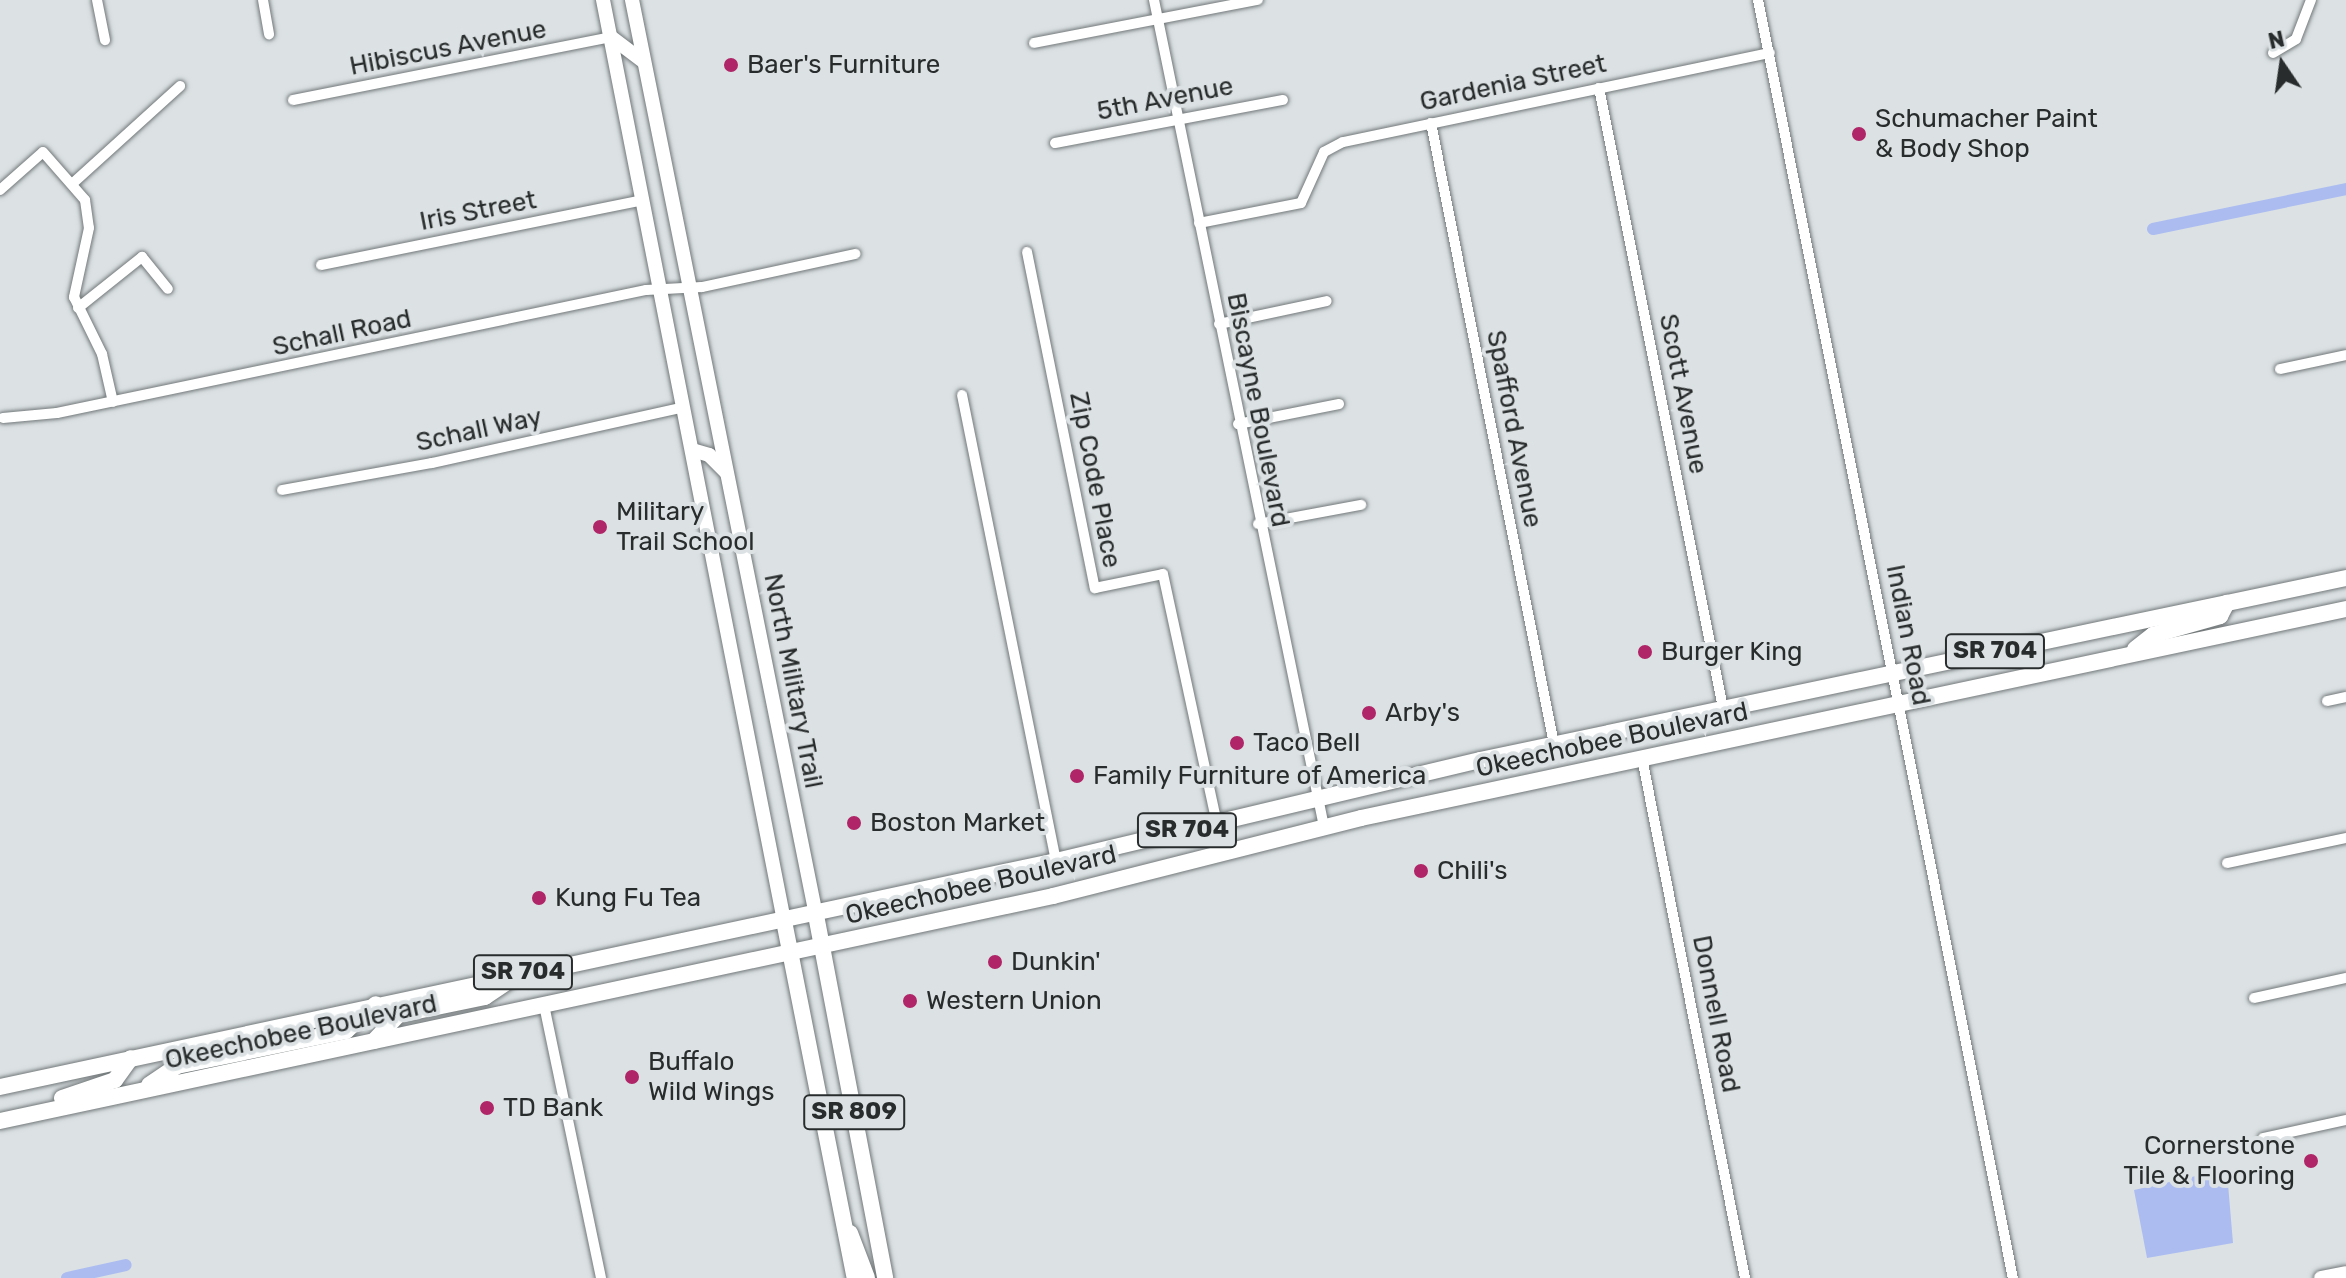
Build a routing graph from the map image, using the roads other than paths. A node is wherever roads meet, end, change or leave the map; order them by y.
1 (97, 0) edge
2 (263, 0) edge
3 (603, 0) edge
4 (632, 0) edge
5 (1154, 0) edge
6 (1258, 0) edge
7 (1758, 0) edge
8 (2311, 0) edge
9 (1158, 18) junction
10 (269, 34) dead end
11 (611, 37) junction
12 (105, 40) dead end
13 (1034, 43) dead end
14 (1770, 53) junction
15 (2273, 53) dead end
16 (644, 62) junction
17 (180, 86) dead end
18 (1599, 88) junction
19 (293, 100) dead end
20 (1283, 100) dead end
21 (1178, 117) junction
22 (1431, 123) junction
23 (1055, 143) dead end
24 (72, 184) junction
25 (0, 190) edge
26 (644, 200) junction
27 (1199, 223) junction
28 (1027, 252) dead end
29 (855, 254) dead end
30 (321, 265) dead end
31 (689, 288) junction
32 (168, 289) dead end
33 (661, 289) junction
34 (1327, 301) dead end
35 (78, 308) junction
36 (1219, 324) junction
37 (2346, 355) edge
38 (2280, 369) dead end
39 (962, 395) dead end
40 (113, 402) junction
41 (1339, 404) dead end
42 (684, 407) junction
43 (3, 418) dead end
44 (1238, 424) junction
45 (692, 450) junction
46 (726, 472) junction
47 (282, 490) dead end
48 (1361, 505) dead end
49 (1258, 524) junction
50 (2346, 578) edge
51 (2227, 603) junction
52 (2346, 609) edge
53 (2131, 652) junction
54 (1893, 672) junction
55 (2346, 697) edge
56 (2327, 701) dead end
57 (1899, 703) junction
58 (1723, 708) junction
59 (1554, 744) junction
60 (1642, 758) junction
61 (1317, 797) junction
62 (1217, 823) junction
63 (1324, 827) junction
64 (2346, 838) edge
65 (1056, 861) junction
66 (2227, 863) dead end
67 (815, 910) junction
68 (783, 916) junction
69 (822, 946) junction
70 (790, 953) junction
71 (520, 973) junction
72 (2346, 978) edge
73 (2254, 998) dead end
74 (376, 1004) junction
75 (544, 1005) junction
76 (374, 1041) junction
77 (131, 1058) junction
78 (0, 1087) edge
79 (141, 1091) junction
80 (0, 1120) edge
81 (2346, 1120) edge
82 (2263, 1138) dead end
83 (843, 1221) junction
84 (2346, 1273) edge
85 (601, 1278) edge
86 (855, 1278) edge
87 (867, 1278) edge
88 (885, 1278) edge
89 (1745, 1278) edge
90 (2013, 1278) edge
91 (2321, 1278) edge

1 - 12 street
2 - 10 street
3 - 11 main road, North Military Trail / SR 809
4 - 16 main road, North Military Trail / SR 809
5 - 9 street, Biscayne Boulevard
6 - 9 street
7 - 14 street, Indian Road
8 - 15 street
9 - 13 street
9 - 21 street, Biscayne Boulevard
11 - 16 main road
11 - 19 street, Hibiscus Avenue
11 - 26 main road, North Military Trail / SR 809
14 - 18 street, Gardenia Street
14 - 54 street, Indian Road
16 - 31 main road, North Military Trail / SR 809
17 - 24 street
18 - 22 street, Gardenia Street
18 - 58 street, Scott Avenue
20 - 21 street, 5th Avenue
21 - 23 street, 5th Avenue
21 - 27 street, Biscayne Boulevard
22 - 27 street, Gardenia Street
22 - 59 street, Spafford Avenue
24 - 25 street
24 - 35 street
26 - 30 street, Iris Street
26 - 33 main road, North Military Trail / SR 809
27 - 36 street, Biscayne Boulevard
28 - 62 street, Zip Code Place
29 - 31 street, Schall Road
31 - 33 street, Schall Road
31 - 46 main road, North Military Trail / SR 809
32 - 35 street
33 - 40 street, Schall Road
33 - 42 main road, North Military Trail / SR 809
34 - 36 street
35 - 40 street
36 - 44 street, Biscayne Boulevard
37 - 38 street
39 - 65 street
40 - 43 street, Schall Road
41 - 44 street
42 - 45 main road, North Military Trail / SR 809
42 - 47 street, Schall Way
44 - 49 street, Biscayne Boulevard
45 - 46 main road
45 - 68 main road, North Military Trail / SR 809
46 - 67 main road, North Military Trail / SR 809
48 - 49 street
49 - 61 street, Biscayne Boulevard
50 - 51 main road, Okeechobee Boulevard / SR 704
51 - 53 main road
51 - 54 main road, Okeechobee Boulevard / SR 704
52 - 53 main road, Okeechobee Boulevard / SR 704
53 - 57 main road, Okeechobee Boulevard / SR 704
54 - 57 street, Indian Road
54 - 58 main road, Okeechobee Boulevard / SR 704
55 - 56 street
57 - 60 main road, Okeechobee Boulevard / SR 704
57 - 90 street, Indian Road
58 - 59 main road, Okeechobee Boulevard / SR 704
59 - 61 main road, Okeechobee Boulevard / SR 704
60 - 63 main road, Okeechobee Boulevard / SR 704
60 - 89 street, Donnell Road
61 - 62 main road, Okeechobee Boulevard / SR 704
61 - 63 street, Biscayne Boulevard
62 - 65 main road, Okeechobee Boulevard / SR 704
63 - 69 main road, Okeechobee Boulevard / SR 704
64 - 66 street
65 - 67 main road, Okeechobee Boulevard / SR 704
67 - 68 main road, Okeechobee Boulevard / SR 704
67 - 69 main road, North Military Trail / SR 809
68 - 70 main road, North Military Trail / SR 809
68 - 71 main road, Okeechobee Boulevard / SR 704
69 - 70 main road, Okeechobee Boulevard / SR 704
69 - 88 main road, North Military Trail / SR 809
70 - 75 main road, Okeechobee Boulevard / SR 704
70 - 83 main road, North Military Trail / SR 809
71 - 74 main road, Okeechobee Boulevard / SR 704
71 - 76 main road
72 - 73 street
74 - 77 main road, Okeechobee Boulevard / SR 704
74 - 79 main road
75 - 76 main road, Okeechobee Boulevard / SR 704
75 - 85 street
76 - 79 main road, Okeechobee Boulevard / SR 704
77 - 78 main road, Okeechobee Boulevard / SR 704
77 - 80 main road
79 - 80 main road, Okeechobee Boulevard / SR 704
81 - 82 street
83 - 86 main road, North Military Trail / SR 809
83 - 87 main road
84 - 91 main road

